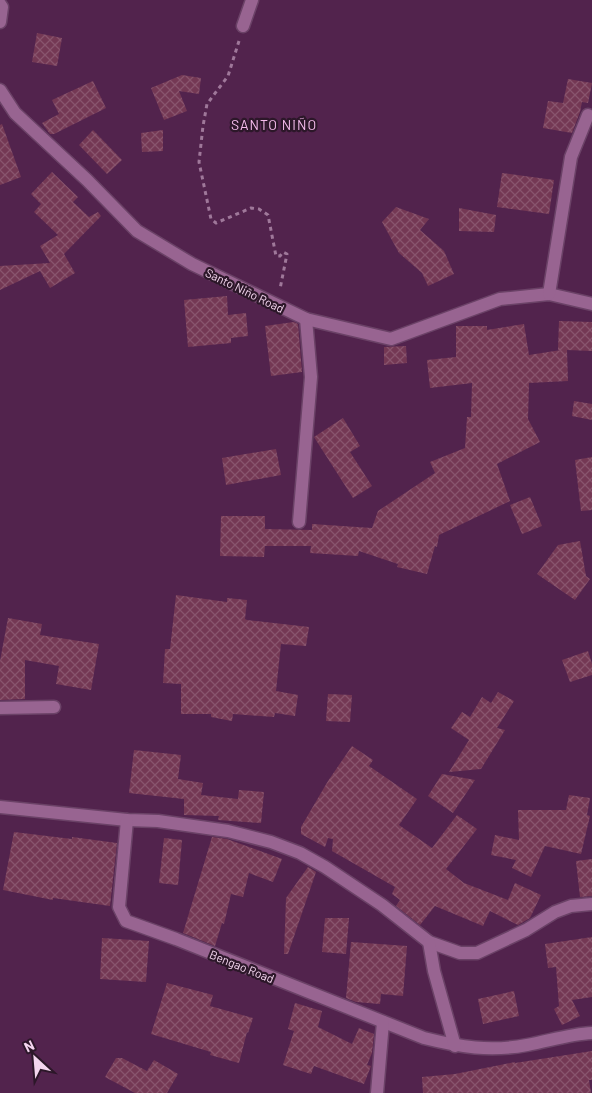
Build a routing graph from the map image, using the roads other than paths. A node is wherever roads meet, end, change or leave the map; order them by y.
1 (252, 0) edge
2 (0, 4) edge
3 (0, 22) edge
4 (243, 26) road end
5 (0, 90) edge
6 (588, 115) dead end
7 (549, 294) junction
8 (592, 304) edge
9 (306, 319) junction
10 (299, 522) dead end
11 (0, 708) edge
12 (54, 708) dead end
13 (0, 807) edge
14 (127, 820) junction
15 (592, 904) edge
16 (429, 942) junction
17 (383, 1022) junction
18 (592, 1032) edge
19 (455, 1046) junction
20 (378, 1093) edge

1 - 4 street
2 - 3 street
5 - 9 street, Santo Niño Road
6 - 7 street
7 - 8 street, Santo Niño Road
7 - 9 street, Santo Niño Road
9 - 10 street
11 - 12 street
13 - 14 street
14 - 16 street
14 - 17 street, Bengao Road
15 - 16 street
16 - 19 street
17 - 19 street, Bengao Road
17 - 20 street
18 - 19 street, Bengao Road

